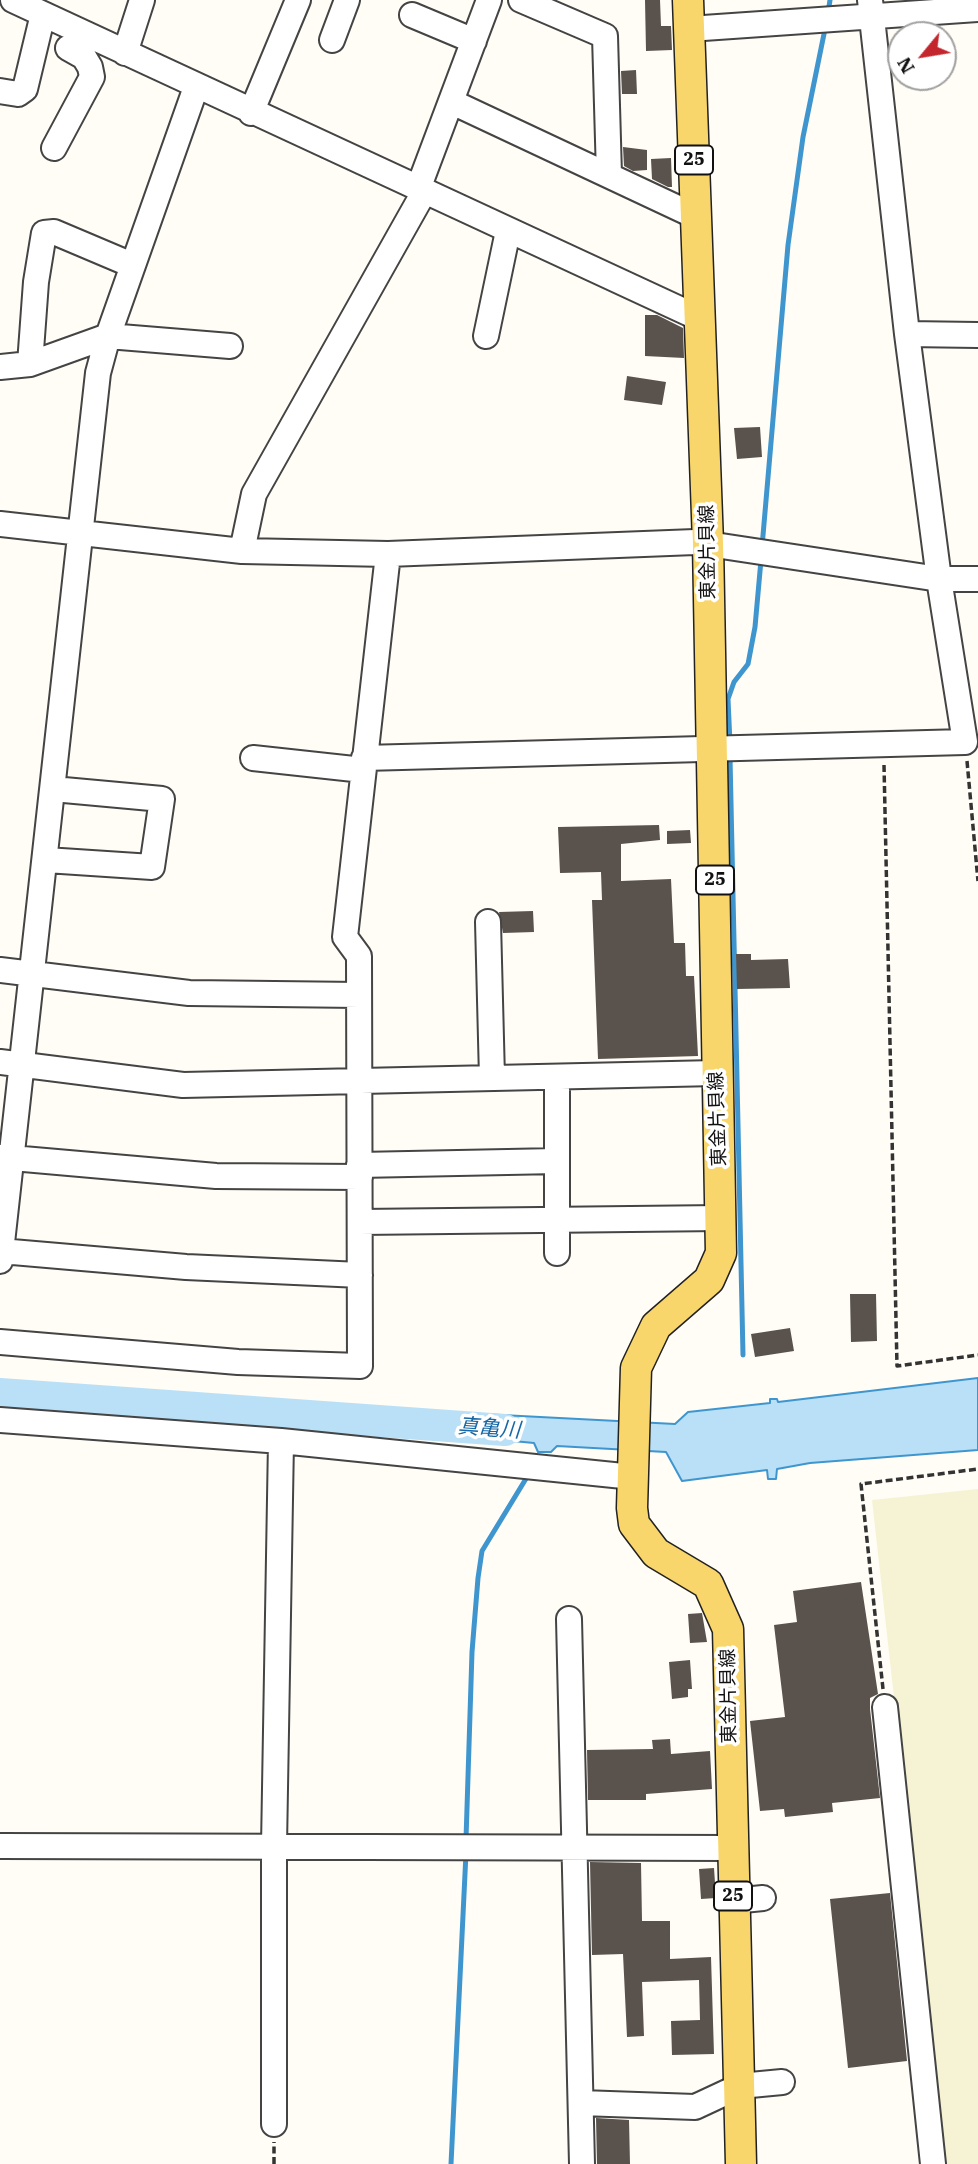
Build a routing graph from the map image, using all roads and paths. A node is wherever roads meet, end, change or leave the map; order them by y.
1 (13, 0) edge
2 (142, 0) edge
3 (298, 0) edge
4 (347, 0) edge
5 (489, 0) edge
6 (522, 0) edge
7 (871, 7) edge
8 (978, 9) edge
9 (43, 14) junction
10 (412, 15) dead end
11 (689, 15) edge
12 (332, 40) dead end
13 (474, 41) junction
14 (68, 47) junction
15 (125, 53) junction
16 (196, 87) junction
17 (0, 91) edge
18 (452, 102) junction
19 (251, 113) junction
20 (54, 148) dead end
21 (609, 175) junction
22 (421, 190) junction
23 (697, 217) junction
24 (508, 231) junction
25 (132, 265) junction
26 (701, 319) junction
27 (907, 334) junction
28 (978, 335) edge
29 (108, 336) junction
30 (487, 336) dead end
31 (230, 346) dead end
32 (30, 364) junction
33 (0, 367) edge
34 (0, 524) edge
35 (81, 534) junction
36 (708, 543) junction
37 (242, 551) junction
38 (388, 554) junction
39 (939, 579) junction
40 (978, 579) edge
41 (965, 742) junction
42 (883, 745) junction
43 (724, 747) junction
44 (253, 758) dead end
45 (364, 764) junction
46 (53, 789) junction
47 (46, 860) junction
48 (978, 881) edge
49 (488, 922) dead end
50 (0, 970) edge
51 (33, 974) junction
52 (359, 995) junction
53 (11, 1064) edge
54 (716, 1073) junction
55 (556, 1077) junction
56 (492, 1078) junction
57 (359, 1081) junction
58 (6, 1157) edge
59 (557, 1161) junction
60 (360, 1171) junction
61 (721, 1218) junction
62 (557, 1220) junction
63 (360, 1222) junction
64 (557, 1253) dead end
65 (0, 1254) edge
66 (360, 1275) junction
67 (0, 1342) edge
68 (978, 1355) edge
69 (0, 1420) edge
70 (281, 1441) junction
71 (978, 1469) edge
72 (633, 1477) junction
73 (569, 1619) dead end
74 (885, 1707) joint
75 (0, 1846) edge
76 (274, 1846) junction
77 (574, 1847) junction
78 (732, 1848) junction
79 (763, 1898) dead end
80 (733, 1901) junction
81 (782, 2082) dead end
82 (740, 2086) junction
83 (581, 2103) junction
84 (274, 2124) dead end
85 (582, 2164) edge
86 (741, 2164) edge
87 (933, 2164) edge

1 - 9 street
2 - 15 street
3 - 19 street
4 - 12 street
5 - 13 street
6 - 21 street
7 - 8 street
7 - 11 street
7 - 27 street
9 - 14 street
9 - 17 street
10 - 13 street
11 - 23 main road, 東金片貝線 / 25
13 - 18 street
14 - 15 street
14 - 20 street
15 - 16 street
16 - 19 street
16 - 25 street
18 - 21 street
18 - 22 street
19 - 22 street
21 - 23 street
22 - 24 street
22 - 37 street
23 - 26 main road, 東金片貝線 / 25
24 - 26 street
24 - 30 street
25 - 29 street
25 - 32 street
26 - 36 main road, 東金片貝線 / 25
27 - 28 street
27 - 39 street
29 - 31 street
29 - 32 street
29 - 35 street
32 - 33 street
34 - 35 street
35 - 37 street
35 - 46 street
36 - 38 street
36 - 39 street
36 - 43 main road, 東金片貝線 / 25
37 - 38 street
38 - 45 street
39 - 40 street
39 - 41 street
41 - 42 street
41 - 48 path
42 - 43 street
42 - 68 path
43 - 45 street
43 - 54 main road, 東金片貝線 / 25
44 - 45 street
45 - 52 street
46 - 47 street
46 - 47 street
47 - 51 street
49 - 56 street
50 - 51 street
51 - 52 street
51 - 53 street
52 - 57 street
53 - 57 street
53 - 58 street
54 - 55 street
54 - 61 main road, 東金片貝線 / 25
55 - 56 street
55 - 59 street
56 - 57 street
57 - 60 street
58 - 60 street
58 - 65 street
59 - 60 street
59 - 62 street
60 - 63 street
61 - 62 street
61 - 72 main road, 東金片貝線 / 25
62 - 63 street
62 - 64 street
63 - 66 street
65 - 66 street
66 - 67 street
69 - 70 street
70 - 72 street
70 - 76 street
71 - 74 path
72 - 78 main road, 東金片貝線 / 25
73 - 77 street
74 - 87 street
75 - 76 street
76 - 77 street
76 - 84 street
77 - 78 street
77 - 83 street
78 - 80 main road, 東金片貝線 / 25
79 - 80 street
80 - 82 main road, 東金片貝線 / 25
81 - 82 street
82 - 83 street
82 - 86 main road, 東金片貝線 / 25
83 - 85 street

